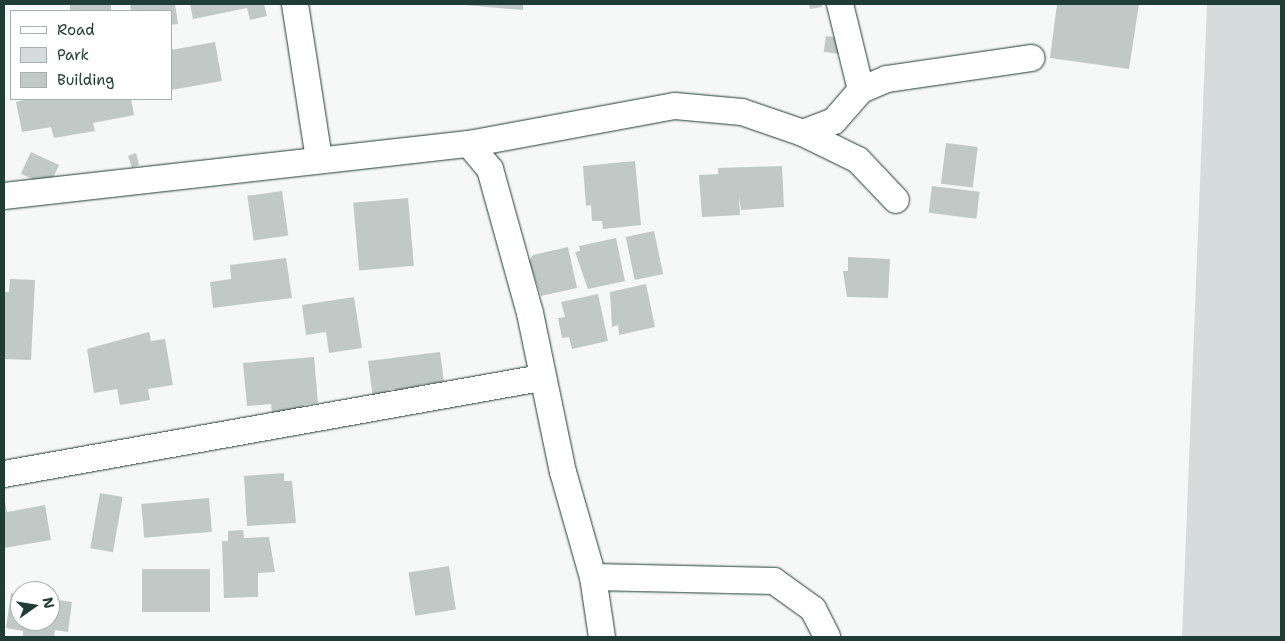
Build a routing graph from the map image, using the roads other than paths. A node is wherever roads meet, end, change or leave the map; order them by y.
1 (296, 4) edge
2 (840, 4) edge
3 (1031, 58) dead end
4 (861, 90) junction
5 (803, 133) junction
6 (469, 144) junction
7 (319, 159) junction
8 (4, 196) edge
9 (896, 200) dead end
10 (541, 378) junction
11 (4, 474) edge
12 (593, 578) junction
13 (602, 637) edge
14 (827, 637) edge

1 - 7 street
2 - 4 street
3 - 4 street
4 - 5 street
5 - 6 street
5 - 9 street
6 - 7 street
6 - 10 street
7 - 8 street
10 - 11 street
10 - 12 street
12 - 13 street
12 - 14 street

